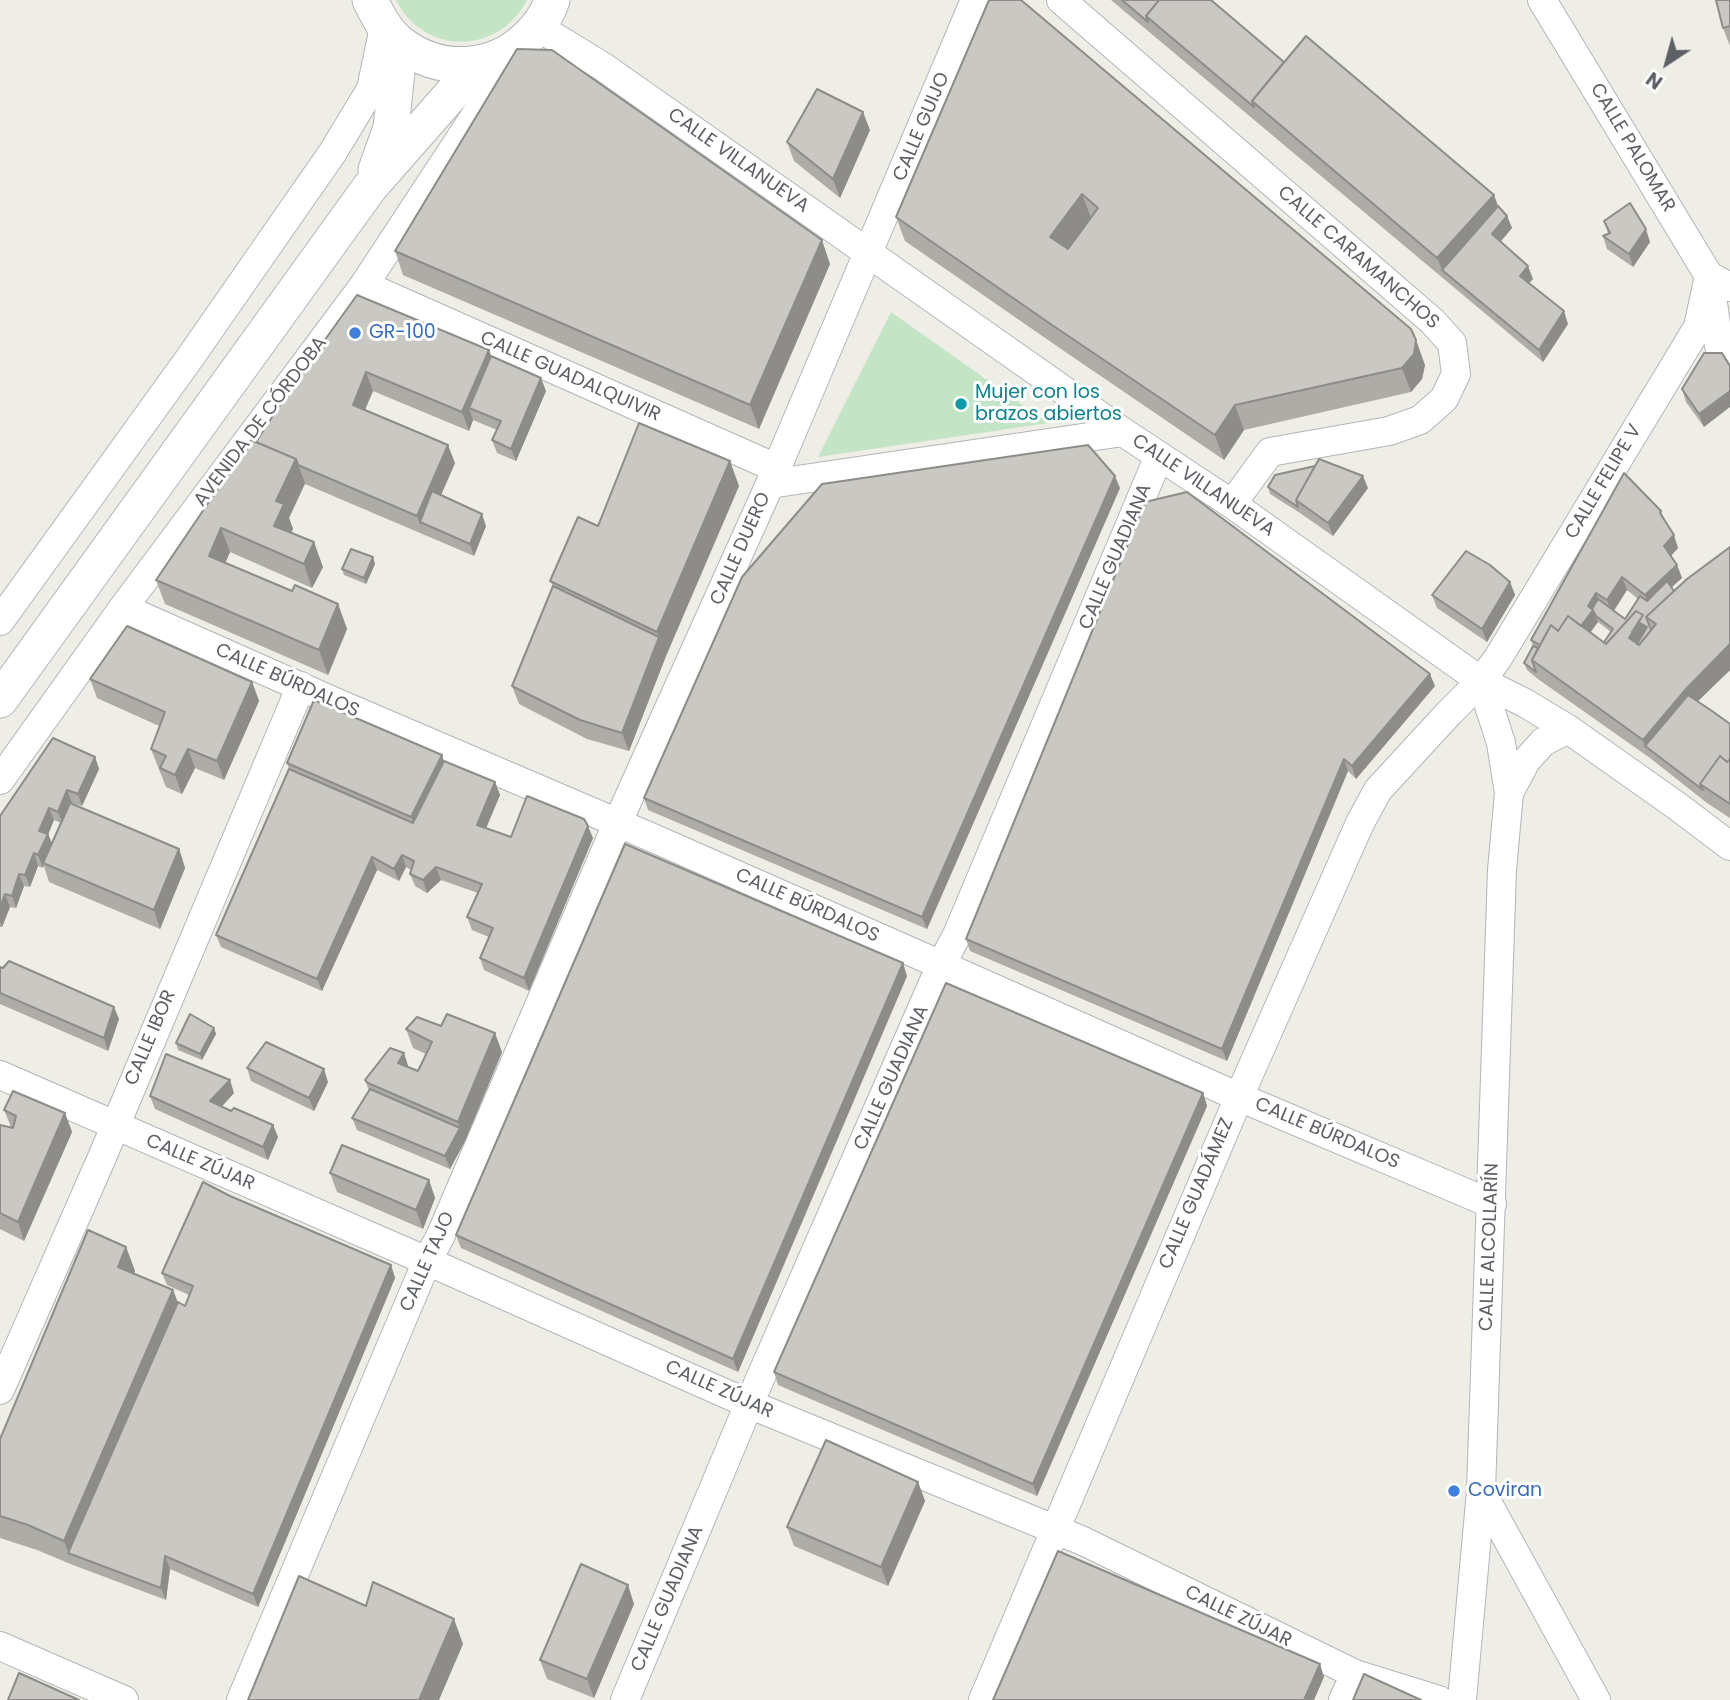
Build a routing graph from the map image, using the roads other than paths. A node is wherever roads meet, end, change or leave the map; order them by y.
1 (975, 0) edge
2 (1061, 0) edge
3 (1542, 0) edge
4 (545, 14) edge
5 (385, 24) edge
6 (492, 60) junction
7 (370, 187) junction
8 (869, 253) junction
9 (1720, 281) edge
10 (364, 285) junction
11 (1730, 361) edge
12 (1124, 432) junction
13 (1159, 456) junction
14 (773, 476) junction
15 (1232, 504) junction
16 (123, 608) junction
17 (0, 621) edge
18 (1481, 681) junction
19 (301, 686) junction
20 (0, 700) edge
21 (1568, 729) junction
22 (0, 780) edge
23 (1508, 793) junction
24 (617, 824) junction
25 (1730, 846) edge
26 (941, 965) junction
27 (0, 1075) edge
28 (1239, 1097) junction
29 (114, 1125) junction
30 (1492, 1204) junction
31 (427, 1261) junction
32 (0, 1390) edge
33 (749, 1404) junction
34 (1481, 1491) junction
35 (1055, 1530) junction
36 (0, 1646) edge
37 (1355, 1674) junction
38 (124, 1700) edge
39 (241, 1700) edge
40 (625, 1700) edge
41 (983, 1700) edge
42 (1343, 1700) edge
43 (1439, 1700) edge
44 (1462, 1700) edge
45 (1596, 1700) edge

1 - 8 street, CALLE GUIJO
2 - 15 street, CALLE CARAMANCHOS
3 - 9 street, CALLE PALOMAR
4 - 6 street
4 - 8 street, CALLE VILLANUEVA
5 - 6 street
5 - 7 street
5 - 17 street
6 - 7 street
6 - 10 street, AVENIDA DE CÓRDOBA
7 - 20 street
8 - 12 street, CALLE VILLANUEVA
8 - 14 street, CALLE GUIJO
9 - 11 street
9 - 18 street, CALLE FELIPE V
10 - 14 street, CALLE GUADALQUIVIR
10 - 16 street, AVENIDA DE CÓRDOBA
12 - 13 street, CALLE VILLANUEVA
12 - 14 street, CALLE DUERO
13 - 15 street, CALLE VILLANUEVA
13 - 26 street, CALLE GUADIANA
14 - 24 street, CALLE DUERO
15 - 18 street, CALLE VILLANUEVA
16 - 19 street, CALLE BÚRDALOS
16 - 22 street, AVENIDA DE CÓRDOBA
18 - 21 street, CALLE VILLANUEVA
18 - 23 street, CALLE ALCOLLARÍN
18 - 28 street, CALLE GUADÁMEZ
19 - 24 street, CALLE BÚRDALOS
19 - 29 street, CALLE IBOR
21 - 23 street, CALLE ALCOLLARÍN
21 - 25 street, CALLE VILLANUEVA
23 - 30 street, CALLE ALCOLLARÍN
24 - 26 street, CALLE BÚRDALOS
24 - 31 street, CALLE TAJO
26 - 28 street, CALLE BÚRDALOS
26 - 33 street, CALLE GUADIANA
27 - 29 street, CALLE ZÚJAR
28 - 30 street, CALLE BÚRDALOS
28 - 35 street, CALLE GUADÁMEZ
29 - 31 street, CALLE ZÚJAR
29 - 32 street, CALLE IBOR
30 - 34 street, CALLE ALCOLLARÍN
31 - 33 street, CALLE ZÚJAR
31 - 39 street, CALLE TAJO
33 - 35 street, CALLE ZÚJAR
33 - 40 street, CALLE GUADIANA
34 - 44 street, CALLE ALCOLLARÍN
34 - 45 street
35 - 37 street, CALLE ZÚJAR
35 - 41 street, CALLE GUADÁMEZ
36 - 38 street
37 - 42 street
37 - 43 street, CALLE ZÚJAR

